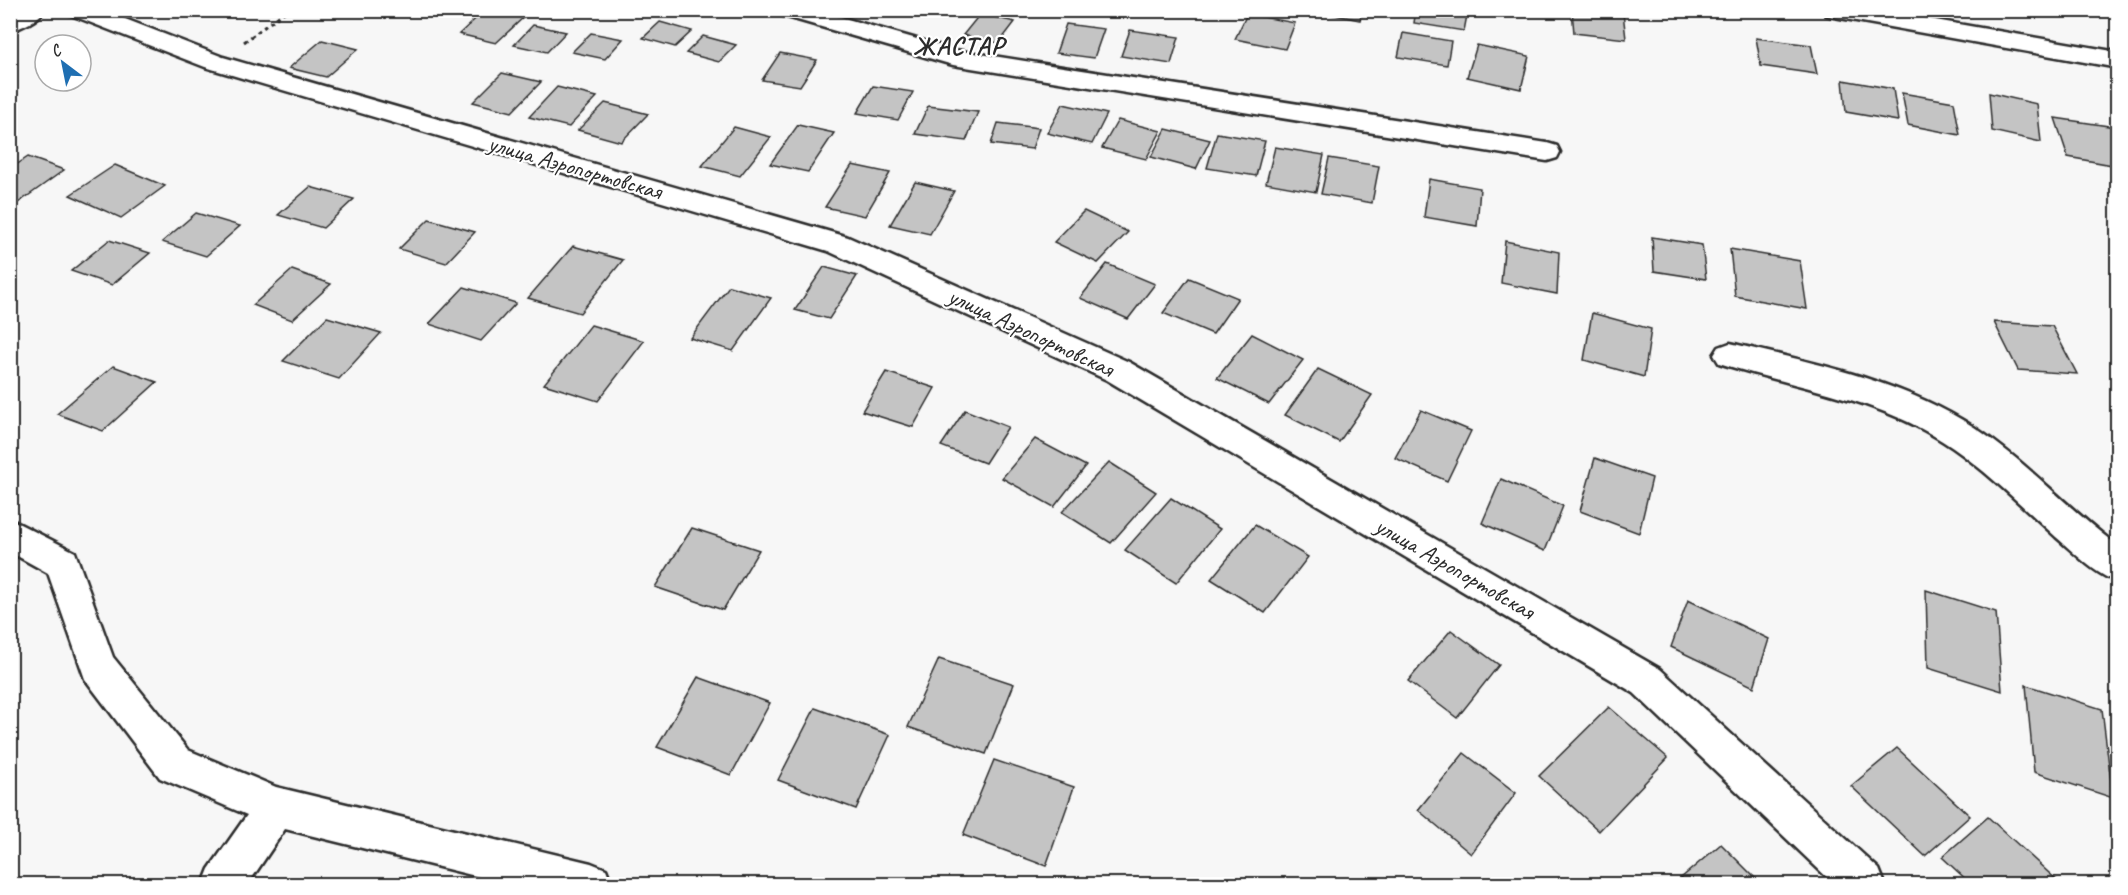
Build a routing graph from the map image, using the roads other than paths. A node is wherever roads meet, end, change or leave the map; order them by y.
1 (33, 10) edge
2 (79, 10) edge
3 (789, 10) edge
4 (1834, 10) edge
5 (10, 24) edge
6 (2118, 60) edge
7 (1547, 152) dead end
8 (1730, 355) dead end
9 (10, 534) edge
10 (2118, 567) edge
11 (276, 807) junction
12 (224, 885) edge
13 (591, 885) edge
14 (1864, 885) edge

1 - 5 street
2 - 14 street, улица Аэропортовская
3 - 7 street
4 - 6 street
8 - 10 street
9 - 11 street
11 - 12 street
11 - 13 street

